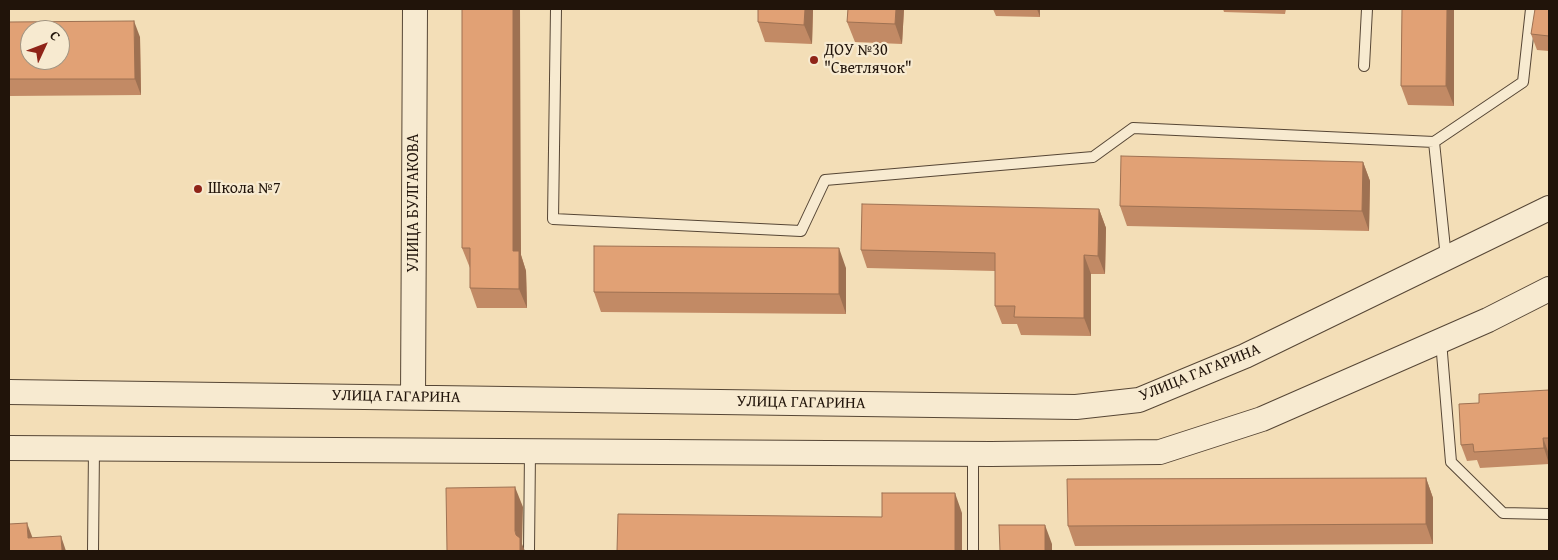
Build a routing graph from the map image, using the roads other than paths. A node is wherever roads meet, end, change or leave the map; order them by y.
1 (415, 9) edge
2 (556, 9) edge
3 (1368, 9) edge
4 (1531, 9) edge
5 (1364, 66) dead end
6 (1434, 142) junction
7 (1549, 208) edge
8 (1446, 258) junction
9 (1549, 289) edge
10 (1441, 340) junction
11 (9, 392) edge
12 (413, 398) junction
13 (9, 448) edge
14 (94, 448) junction
15 (530, 451) junction
16 (973, 453) junction
17 (1549, 514) edge
18 (93, 551) edge
19 (529, 551) edge
20 (972, 551) edge

1 - 12 street, УЛИЦА БУЛГАКОВА
2 - 6 lane
3 - 5 lane
4 - 6 lane
6 - 8 lane
7 - 8 street, УЛИЦА ГАГАРИНА
8 - 12 street, УЛИЦА ГАГАРИНА
9 - 10 street
10 - 16 street
10 - 17 lane
11 - 12 street, УЛИЦА ГАГАРИНА
13 - 14 street
14 - 15 street
14 - 18 lane
15 - 16 street
15 - 19 lane
16 - 20 lane

